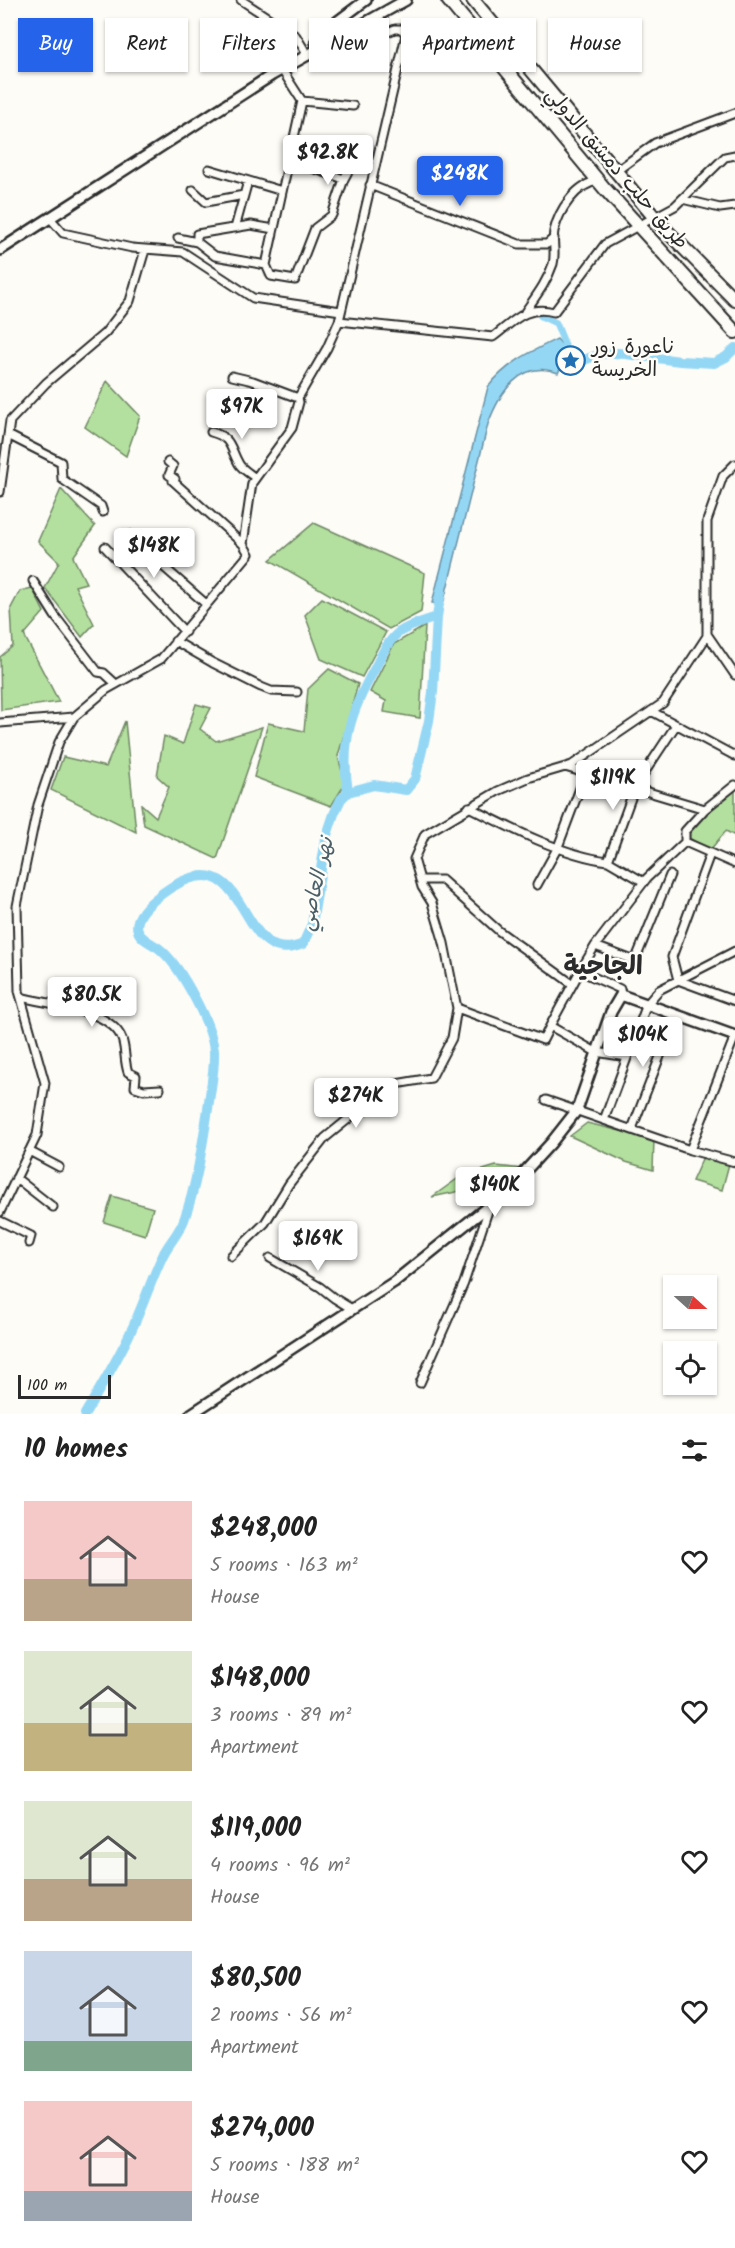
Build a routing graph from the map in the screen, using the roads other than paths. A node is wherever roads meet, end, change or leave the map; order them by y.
1 (241, 0) edge
2 (366, 0) edge
3 (406, 0) edge
4 (448, 0) edge
5 (473, 0) edge
6 (342, 18) edge
7 (375, 18) edge
8 (389, 32) edge
9 (308, 56) joint
10 (297, 62) edge
11 (279, 72) edge
12 (283, 72) edge
13 (302, 100) junction
14 (353, 106) dead end
15 (735, 112) edge
16 (735, 155) edge
17 (289, 160) junction
18 (351, 166) dead end
19 (209, 169) dead end
20 (615, 172) junction
21 (344, 179) junction
22 (248, 181) junction
23 (598, 181) junction
24 (370, 186) junction
25 (193, 190) dead end
26 (282, 190) junction
27 (244, 195) junction
28 (682, 199) junction
29 (735, 206) edge
30 (50, 218) junction
31 (655, 218) junction
32 (639, 227) junction
33 (235, 228) junction
34 (274, 229) junction
35 (178, 238) dead end
36 (554, 238) junction
37 (197, 242) junction
38 (0, 250) edge
39 (145, 250) junction
40 (266, 265) junction
41 (735, 300) edge
42 (341, 310) junction
43 (525, 312) junction
44 (339, 321) junction
45 (731, 328) edge
46 (232, 376) dead end
47 (298, 398) junction
48 (211, 432) dead end
49 (8, 435) junction
50 (168, 462) dead end
51 (735, 464) edge
52 (254, 477) junction
53 (0, 492) edge
54 (103, 513) dead end
55 (131, 535) dead end
56 (243, 544) junction
57 (105, 547) dead end
58 (33, 581) dead end
59 (206, 604) junction
60 (184, 632) junction
61 (707, 634) junction
62 (175, 641) junction
63 (735, 675) edge
64 (116, 684) junction
65 (297, 692) dead end
66 (651, 711) junction
67 (74, 717) junction
68 (0, 723) edge
69 (676, 725) junction
70 (735, 756) edge
71 (565, 767) junction
72 (585, 775) junction
73 (735, 785) edge
74 (635, 787) junction
75 (469, 807) junction
76 (705, 809) junction
77 (685, 842) junction
78 (558, 847) junction
79 (710, 854) junction
80 (608, 861) junction
81 (735, 864) edge
82 (670, 875) dead end
83 (420, 880) junction
84 (644, 882) junction
85 (537, 885) dead end
86 (595, 946) junction
87 (735, 951) edge
88 (580, 970) junction
89 (678, 980) junction
90 (571, 983) junction
91 (621, 995) junction
92 (21, 997) junction
93 (735, 1001) edge
94 (647, 1004) junction
95 (457, 1008) junction
96 (676, 1015) junction
97 (550, 1026) junction
98 (735, 1036) edge
99 (596, 1052) junction
100 (627, 1057) junction
101 (160, 1089) dead end
102 (546, 1100) dead end
103 (577, 1110) junction
104 (604, 1120) junction
105 (632, 1129) junction
106 (690, 1150) junction
107 (30, 1151) junction
108 (735, 1162) edge
109 (59, 1167) dead end
110 (16, 1178) junction
111 (490, 1205) junction
112 (53, 1207) dead end
113 (0, 1212) edge
114 (0, 1221) edge
115 (29, 1243) dead end
116 (231, 1256) dead end
117 (270, 1258) dead end
118 (352, 1309) junction
119 (420, 1383) dead end
120 (191, 1414) edge

1 - 9 street
2 - 6 street
3 - 7 street
4 - 23 highway, طريق حلب دمشق الدولي
5 - 20 highway, طريق حلب دمشق الدولي
8 - 24 street
9 - 10 street
11 - 30 street
12 - 13 street
13 - 14 street
13 - 17 street
15 - 20 street
16 - 28 street
17 - 21 street
17 - 26 street
18 - 21 street
19 - 22 street
20 - 31 highway, طريق حلب دمشق الدولي
21 - 40 street
22 - 26 street
22 - 27 street
23 - 32 highway, طريق حلب دمشق الدولي
23 - 36 street
24 - 36 street
24 - 42 street
25 - 27 street
26 - 34 street
27 - 33 street
28 - 29 street
28 - 31 street
30 - 38 street
30 - 39 street
31 - 32 street
31 - 41 highway, طريق حلب دمشق الدولي
32 - 43 street
32 - 45 highway, طريق حلب دمشق الدولي
33 - 34 street
33 - 37 street
34 - 40 street
35 - 37 street
36 - 43 street
37 - 40 street
39 - 42 street
39 - 49 street
42 - 44 street
43 - 44 street
44 - 47 street
46 - 47 street
47 - 52 street
48 - 52 street
49 - 53 street
49 - 54 street
50 - 56 street
51 - 61 street
52 - 56 street
55 - 59 street
56 - 59 street
57 - 60 street
58 - 64 street
59 - 60 street
60 - 62 street
61 - 63 street
61 - 66 street
62 - 64 street
62 - 65 street
64 - 67 street
66 - 69 street
66 - 71 street
67 - 68 street
67 - 92 street
69 - 70 street
69 - 74 street
71 - 72 street
71 - 75 street
72 - 74 street
72 - 78 street
73 - 76 street
74 - 76 street
74 - 80 street
75 - 78 street
75 - 83 street
76 - 77 street
77 - 79 street
77 - 84 street
78 - 80 street
78 - 85 street
79 - 81 street
79 - 89 street
80 - 84 street
82 - 86 street
83 - 90 street
83 - 95 street
84 - 86 street
86 - 88 street
87 - 89 street
88 - 90 street
88 - 91 street
89 - 93 street
89 - 94 street
90 - 97 street
91 - 94 street
91 - 99 street
92 - 101 street
92 - 107 street
94 - 96 street
94 - 100 street
95 - 97 street
95 - 116 street
96 - 98 street
96 - 105 street
97 - 99 street
98 - 106 street
99 - 100 street
99 - 103 street
100 - 104 street
102 - 103 street
103 - 104 street
103 - 111 street
104 - 105 street
105 - 106 street
106 - 108 street
107 - 109 street
107 - 110 street
110 - 112 street
110 - 113 street
111 - 118 street
111 - 119 street
114 - 115 street
117 - 118 street
118 - 120 street

